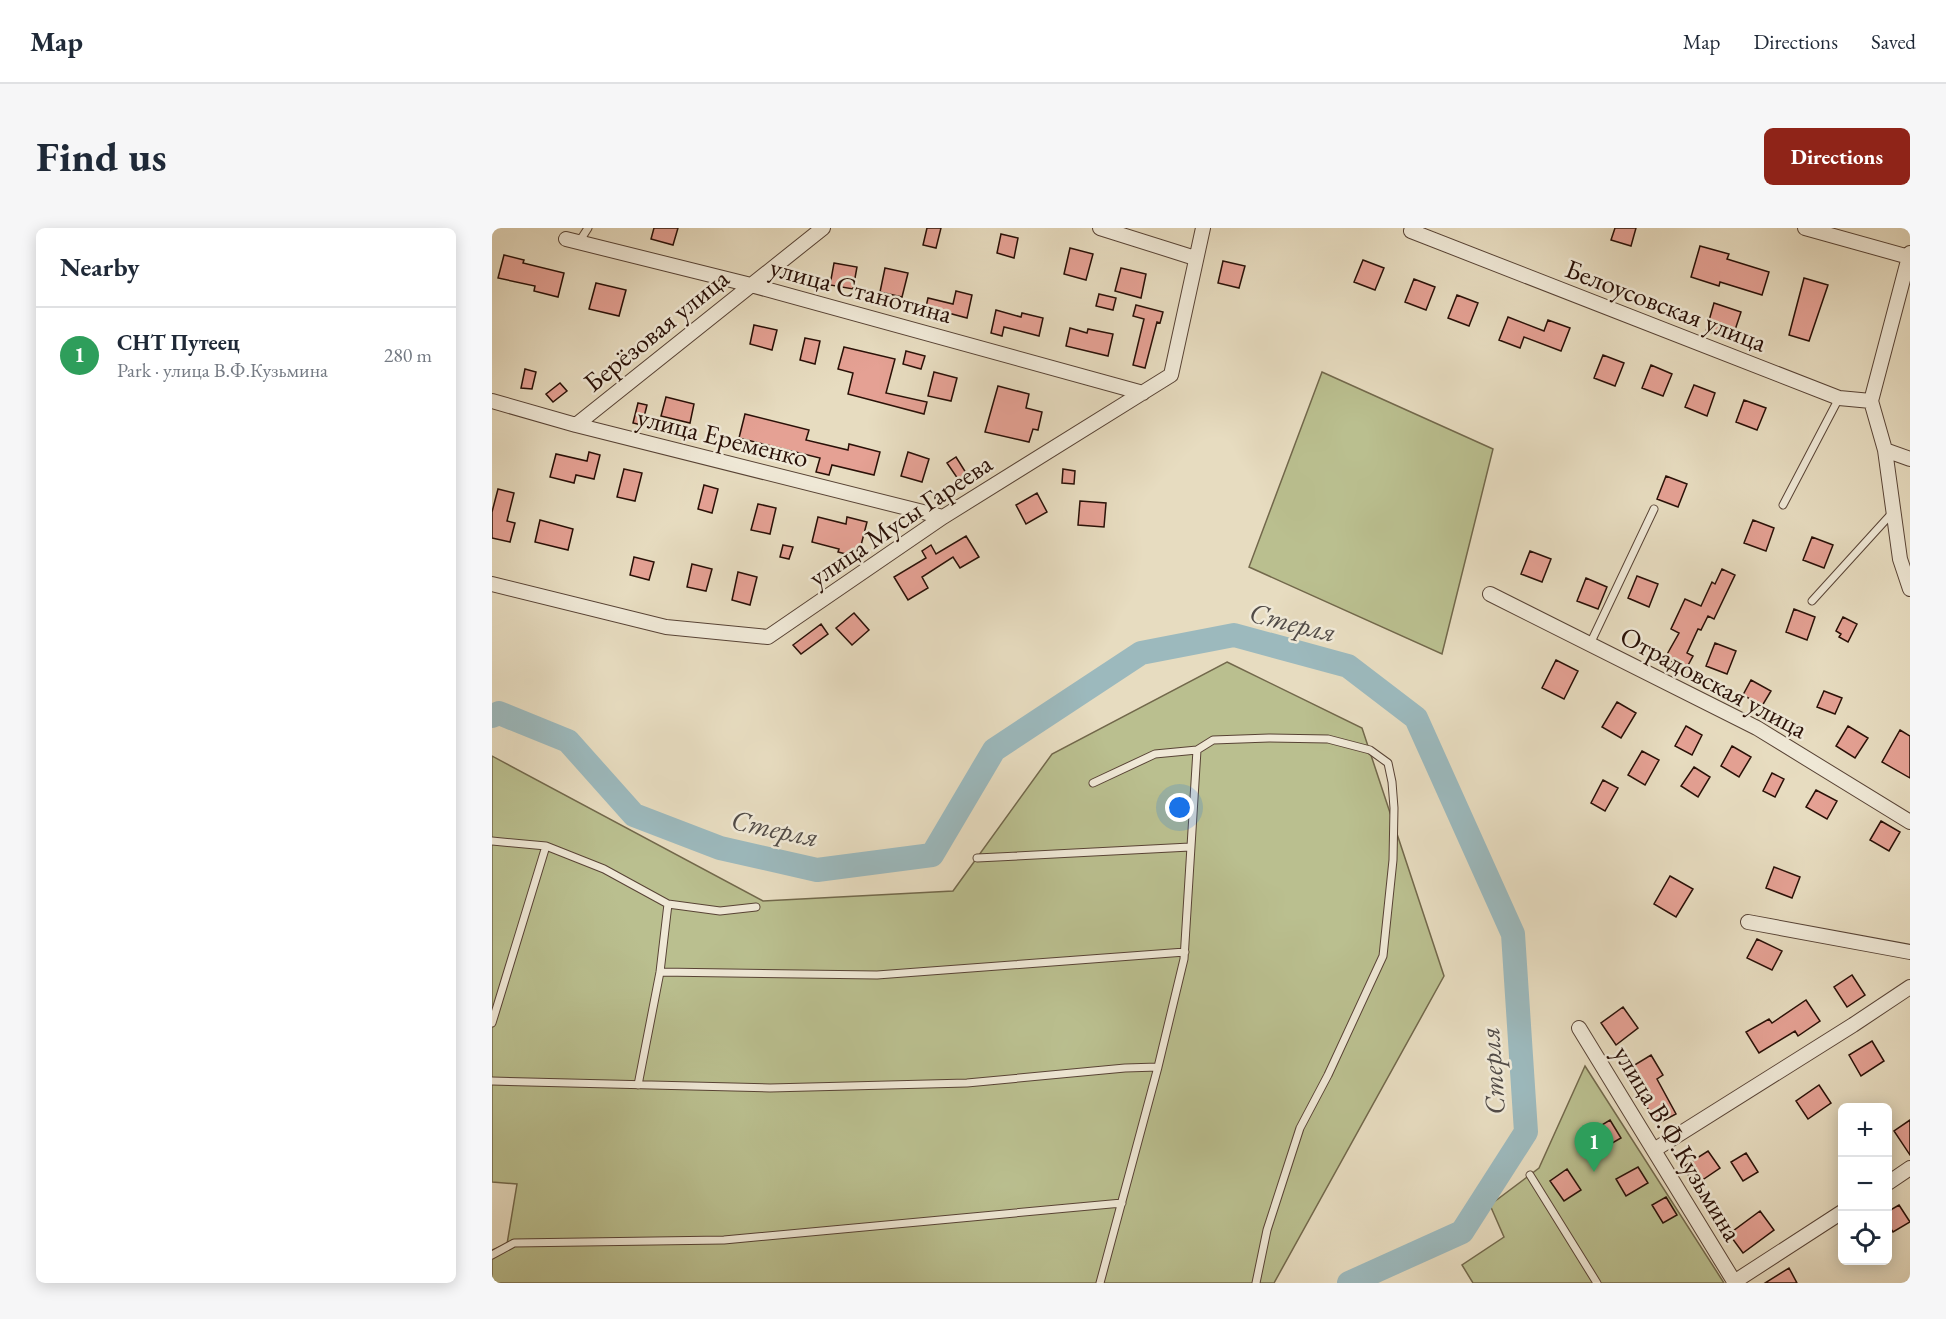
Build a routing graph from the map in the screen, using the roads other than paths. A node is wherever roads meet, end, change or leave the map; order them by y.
1 (588, 228) edge
2 (823, 228) edge
3 (1100, 228) edge
4 (1203, 228) edge
5 (1805, 228) edge
6 (1411, 231) dead end
7 (573, 241) joint
8 (1909, 255) edge
9 (1195, 258) junction
10 (751, 285) junction
11 (1143, 393) junction
12 (1839, 398) junction
13 (492, 400) edge
14 (1871, 401) junction
15 (576, 425) junction
16 (1886, 450) junction
17 (1910, 459) edge
18 (1784, 505) dead end
19 (1654, 509) dead end
20 (1893, 512) junction
21 (944, 517) junction
22 (492, 584) edge
23 (1910, 589) edge
24 (1490, 594) dead end
25 (1812, 601) dead end
26 (1590, 644) junction
27 (1197, 750) junction
28 (1093, 783) dead end
29 (1910, 822) edge
30 (492, 841) edge
31 (546, 846) junction
32 (1190, 847) junction
33 (977, 858) dead end
34 (668, 904) junction
35 (756, 907) dead end
36 (1748, 922) dead end
37 (1185, 952) junction
38 (1910, 952) edge
39 (660, 972) junction
40 (1910, 987) edge
41 (492, 1023) edge
42 (1579, 1028) dead end
43 (1158, 1067) junction
44 (492, 1081) edge
45 (638, 1085) junction
46 (1654, 1150) junction
47 (1910, 1168) edge
48 (1530, 1175) dead end
49 (1892, 1180) edge
50 (1122, 1203) junction
51 (1838, 1215) edge
52 (492, 1255) edge
53 (1734, 1282) edge
54 (1100, 1283) edge
55 (1256, 1283) edge
56 (1597, 1283) edge

1 - 7 lane
2 - 10 street, Берёзовая улица
3 - 9 street
4 - 9 street, улица Мусы Гареева
5 - 8 street
6 - 12 street, Белоусовская улица
7 - 10 street, улица Станотина
8 - 14 street
9 - 11 street, улица Мусы Гареева
10 - 11 street, улица Станотина
10 - 15 street, Берёзовая улица
11 - 21 street, улица Мусы Гареева
12 - 14 street, Белоусовская улица
12 - 18 lane
13 - 15 street, улица Еременко
14 - 16 street
15 - 21 street, улица Еременко
16 - 17 street
16 - 20 street
19 - 26 lane
20 - 23 street
20 - 25 lane
21 - 22 street, улица Мусы Гареева
24 - 26 street, Отрадовская улица
26 - 29 street, Отрадовская улица
27 - 28 lane
27 - 32 lane
27 - 55 lane
30 - 31 lane
31 - 34 lane
31 - 41 lane
32 - 33 lane
32 - 37 lane
34 - 35 lane
34 - 39 lane
36 - 38 street
37 - 39 lane
37 - 43 lane
39 - 45 lane
40 - 46 street
42 - 46 street, улица В.Ф.Кузьмина
43 - 45 lane
43 - 50 lane
44 - 45 lane
46 - 53 street, улица В.Ф.Кузьмина
47 - 49 street
48 - 56 lane
50 - 52 lane
50 - 54 lane
51 - 53 street

